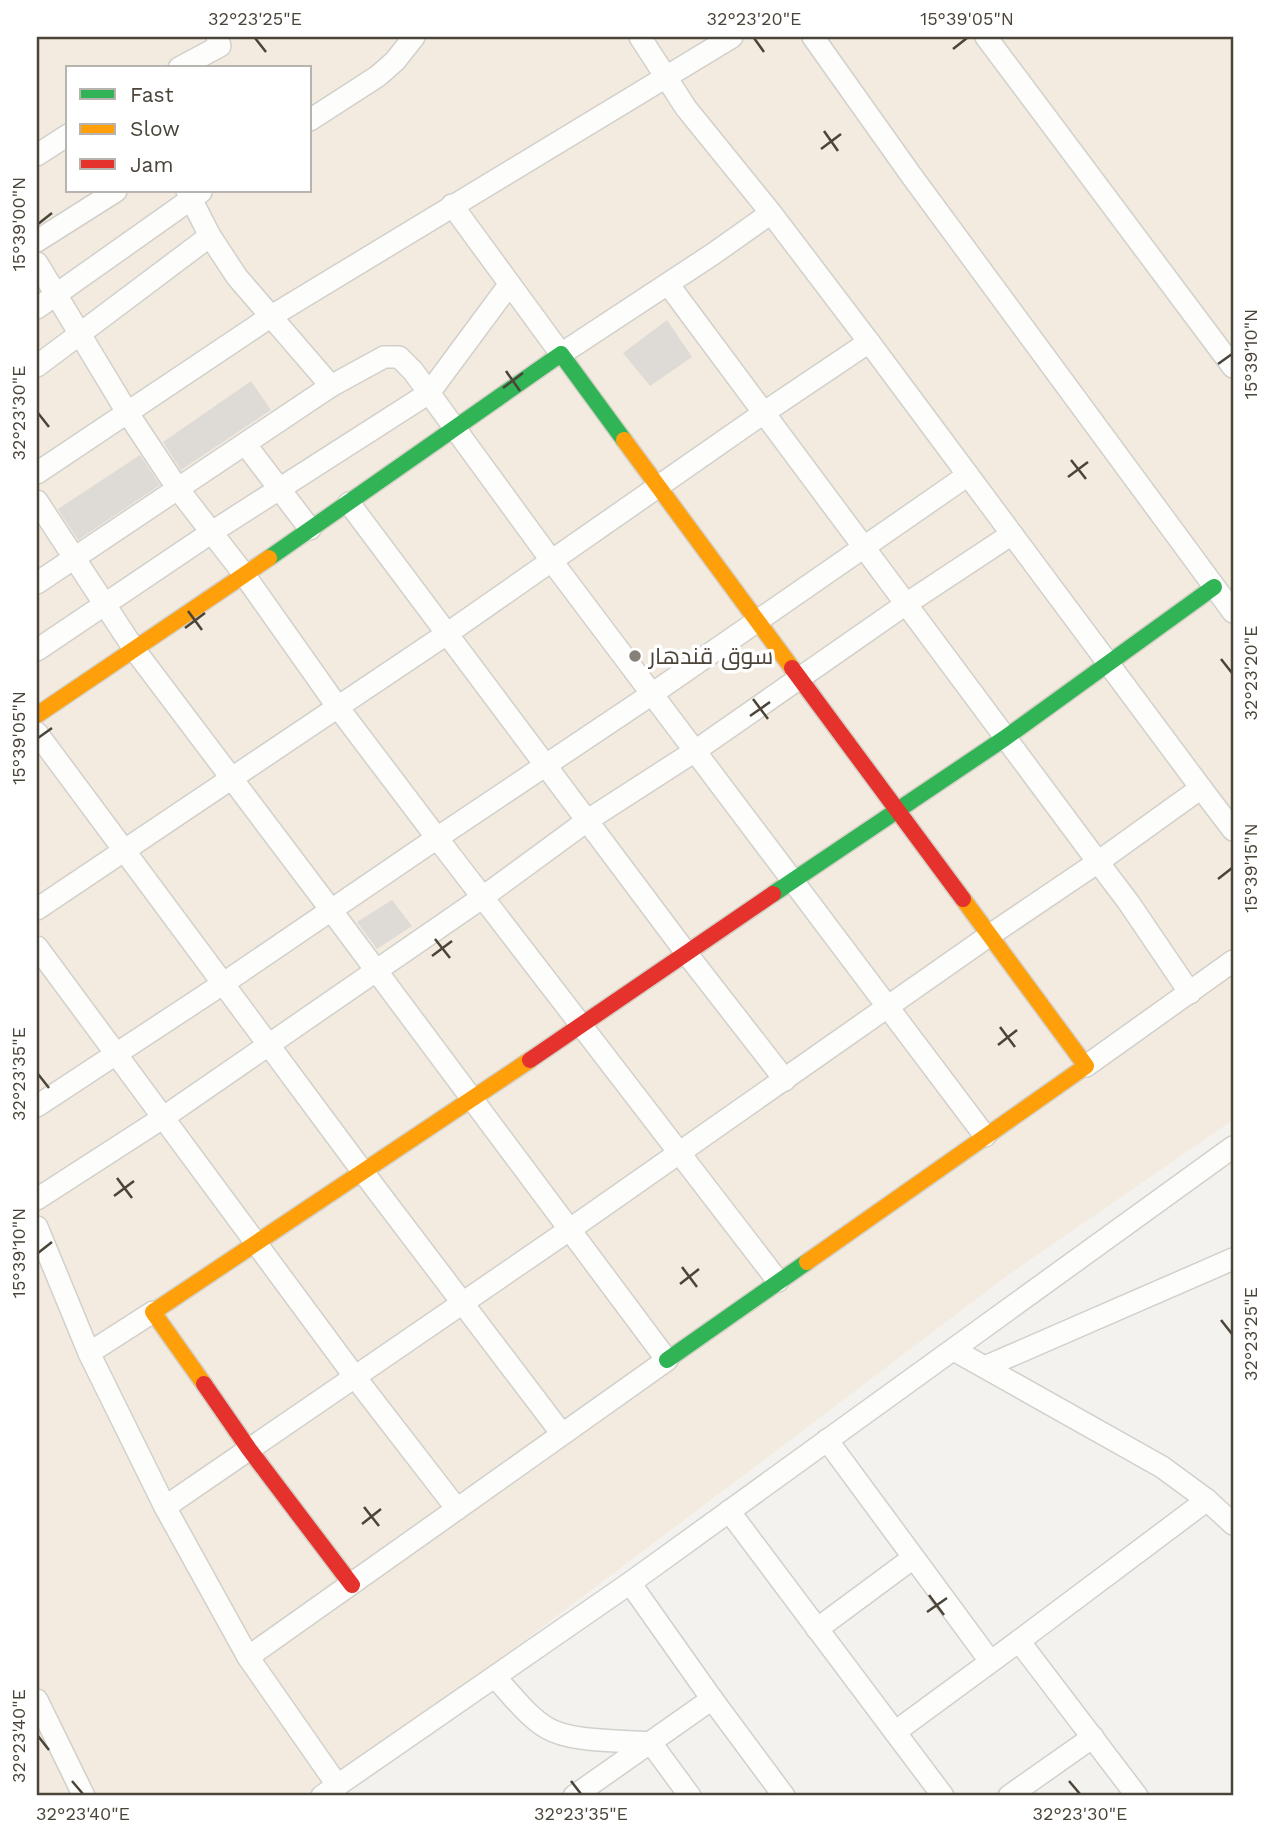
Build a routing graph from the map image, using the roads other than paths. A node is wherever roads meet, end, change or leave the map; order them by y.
1 (640, 37) edge
2 (732, 37) edge
3 (813, 37) edge
4 (986, 37) edge
5 (224, 40) edge
6 (407, 40) edge
7 (183, 66) edge
8 (666, 79) junction
9 (312, 119) edge
10 (66, 136) edge
11 (37, 155) edge
12 (114, 192) edge
13 (194, 193) edge
14 (452, 205) junction
15 (771, 213) junction
16 (210, 236) junction
17 (37, 241) edge
18 (37, 263) edge
19 (668, 284) junction
20 (509, 285) junction
21 (56, 295) junction
22 (37, 308) edge
23 (270, 317) junction
24 (80, 336) junction
25 (869, 342) junction
26 (561, 354) junction
27 (37, 366) edge
28 (1233, 366) edge
29 (331, 386) junction
30 (429, 393) junction
31 (127, 412) junction
32 (765, 412) junction
33 (455, 428) junction
34 (246, 445) junction
35 (37, 473) edge
36 (968, 475) junction
37 (658, 487) junction
38 (178, 489) junction
39 (279, 489) junction
40 (37, 501) edge
41 (349, 503) junction
42 (310, 529) junction
43 (212, 532) junction
44 (1012, 534) junction
45 (864, 547) junction
46 (74, 558) junction
47 (551, 561) junction
48 (243, 573) junction
49 (37, 583) edge
50 (1214, 587) junction
51 (906, 604) junction
52 (105, 606) junction
53 (1233, 612) edge
54 (757, 622) junction
55 (448, 633) junction
56 (134, 649) junction
57 (37, 650) edge
58 (1108, 664) junction
59 (798, 679) junction
60 (652, 694) junction
61 (337, 706) junction
62 (37, 715) edge
63 (37, 733) edge
64 (1005, 738) junction
65 (695, 751) junction
66 (546, 764) junction
67 (233, 779) junction
68 (1200, 789) junction
69 (897, 809) junction
70 (588, 820) junction
71 (1233, 830) edge
72 (437, 838) junction
73 (125, 851) junction
74 (1098, 862) junction
75 (794, 880) junction
76 (483, 897) junction
77 (37, 909) edge
78 (331, 910) junction
79 (990, 935) junction
80 (37, 947) edge
81 (687, 954) junction
82 (1233, 961) edge
83 (377, 971) junction
84 (224, 983) junction
85 (1190, 993) junction
86 (888, 1008) junction
87 (582, 1025) junction
88 (268, 1042) junction
89 (117, 1053) junction
90 (1086, 1066) junction
91 (785, 1080) junction
92 (473, 1099) junction
93 (37, 1106) edge
94 (164, 1117) junction
95 (985, 1136) junction
96 (1233, 1147) edge
97 (679, 1152) junction
98 (363, 1172) junction
99 (37, 1199) edge
100 (37, 1227) edge
101 (569, 1230) junction
102 (257, 1244) junction
103 (1233, 1259) edge
104 (778, 1281) junction
105 (463, 1303) junction
106 (153, 1312) junction
107 (954, 1350) junction
108 (89, 1353) junction
109 (667, 1360) junction
110 (985, 1367) junction
111 (355, 1377) junction
112 (562, 1434) junction
113 (827, 1440) junction
114 (249, 1449) junction
115 (1207, 1500) junction
116 (165, 1507) junction
117 (457, 1509) junction
118 (729, 1511) junction
119 (1233, 1524) edge
120 (913, 1558) junction
121 (631, 1583) junction
122 (352, 1585) junction
123 (817, 1629) junction
124 (1019, 1640) junction
125 (248, 1657) junction
126 (990, 1661) junction
127 (495, 1677) junction
128 (712, 1699) junction
129 (37, 1700) edge
130 (895, 1732) junction
131 (1093, 1737) junction
132 (651, 1742) junction
133 (330, 1791) edge
134 (84, 1796) edge
135 (575, 1796) edge
136 (690, 1796) edge
137 (784, 1796) edge
138 (943, 1796) edge
139 (1009, 1796) edge
140 (1137, 1796) edge

1 - 8 street
2 - 8 street
3 - 50 street
4 - 28 street
5 - 7 street
6 - 9 street
8 - 14 street
8 - 15 street
10 - 11 street
12 - 17 street
13 - 16 street
13 - 21 street
14 - 20 street
14 - 23 street
15 - 19 street
15 - 25 street
16 - 23 street
16 - 24 street
18 - 21 street
19 - 26 street
19 - 32 street
20 - 26 street
20 - 30 street
21 - 22 street
21 - 24 street
23 - 29 street
23 - 31 street
24 - 27 street
24 - 31 street
25 - 32 street
25 - 36 street
26 - 33 street
26 - 37 street
29 - 30 street
29 - 34 street
30 - 33 street
30 - 39 street
31 - 35 street
31 - 38 street
32 - 37 street
32 - 45 street
33 - 41 street
33 - 47 street
34 - 38 street
34 - 39 street
36 - 44 street
36 - 45 street
37 - 47 street
37 - 54 street
38 - 43 street
38 - 46 street
39 - 42 street
39 - 43 street
40 - 46 street
41 - 42 street
41 - 55 street
42 - 48 street
43 - 48 street
43 - 52 street
44 - 51 street
44 - 58 street
45 - 51 street
45 - 54 street
46 - 49 street
46 - 52 street
47 - 55 street
47 - 60 street
48 - 56 street
48 - 61 street
50 - 53 street
50 - 58 street
51 - 59 street
51 - 64 street
52 - 56 street
52 - 57 street
54 - 59 street
54 - 60 street
55 - 61 street
55 - 66 street
56 - 62 street
56 - 67 street
58 - 64 street
58 - 68 street
59 - 65 street
59 - 69 street
60 - 65 street
60 - 66 street
61 - 67 street
61 - 72 street
63 - 73 street
64 - 69 street
64 - 74 street
65 - 70 street
65 - 75 street
66 - 70 street
66 - 72 street
67 - 73 street
67 - 78 street
68 - 71 street
68 - 74 street
69 - 75 street
69 - 79 street
70 - 76 street
70 - 81 street
72 - 76 street
72 - 78 street
73 - 77 street
73 - 84 street
74 - 79 street
74 - 85 street
75 - 81 street
75 - 86 street
76 - 83 street
76 - 87 street
78 - 83 street
78 - 84 street
79 - 86 street
79 - 90 street
80 - 89 street
81 - 87 street
81 - 91 street
82 - 85 street
83 - 88 street
83 - 92 street
84 - 88 street
84 - 89 street
85 - 90 street
86 - 91 street
86 - 95 street
87 - 92 street
87 - 97 street
88 - 94 street
88 - 98 street
89 - 93 street
89 - 94 street
90 - 95 street
91 - 97 street
92 - 98 street
92 - 101 street
94 - 99 street
94 - 102 street
95 - 104 street
96 - 107 street
97 - 101 street
97 - 104 street
98 - 102 street
98 - 105 street
100 - 108 street
101 - 105 street
101 - 109 street
102 - 106 street
102 - 111 street
103 - 110 street
104 - 109 street
105 - 111 street
105 - 112 street
106 - 108 street
106 - 114 street
107 - 110 street
107 - 113 street
108 - 116 street
109 - 112 street
110 - 115 street
111 - 114 street
111 - 117 street
112 - 117 street
113 - 118 street
113 - 120 street
114 - 116 street
114 - 122 street
115 - 119 street
115 - 124 street
116 - 125 street
117 - 122 street
118 - 121 street
118 - 123 street
120 - 123 street
120 - 126 street
121 - 127 street
121 - 128 street
122 - 125 street
123 - 130 street
124 - 126 street
124 - 131 street
125 - 133 street
126 - 130 street
127 - 132 street
127 - 133 street
128 - 132 street
128 - 137 street
129 - 134 street
130 - 138 street
131 - 139 street
131 - 140 street
132 - 135 street
132 - 136 street

